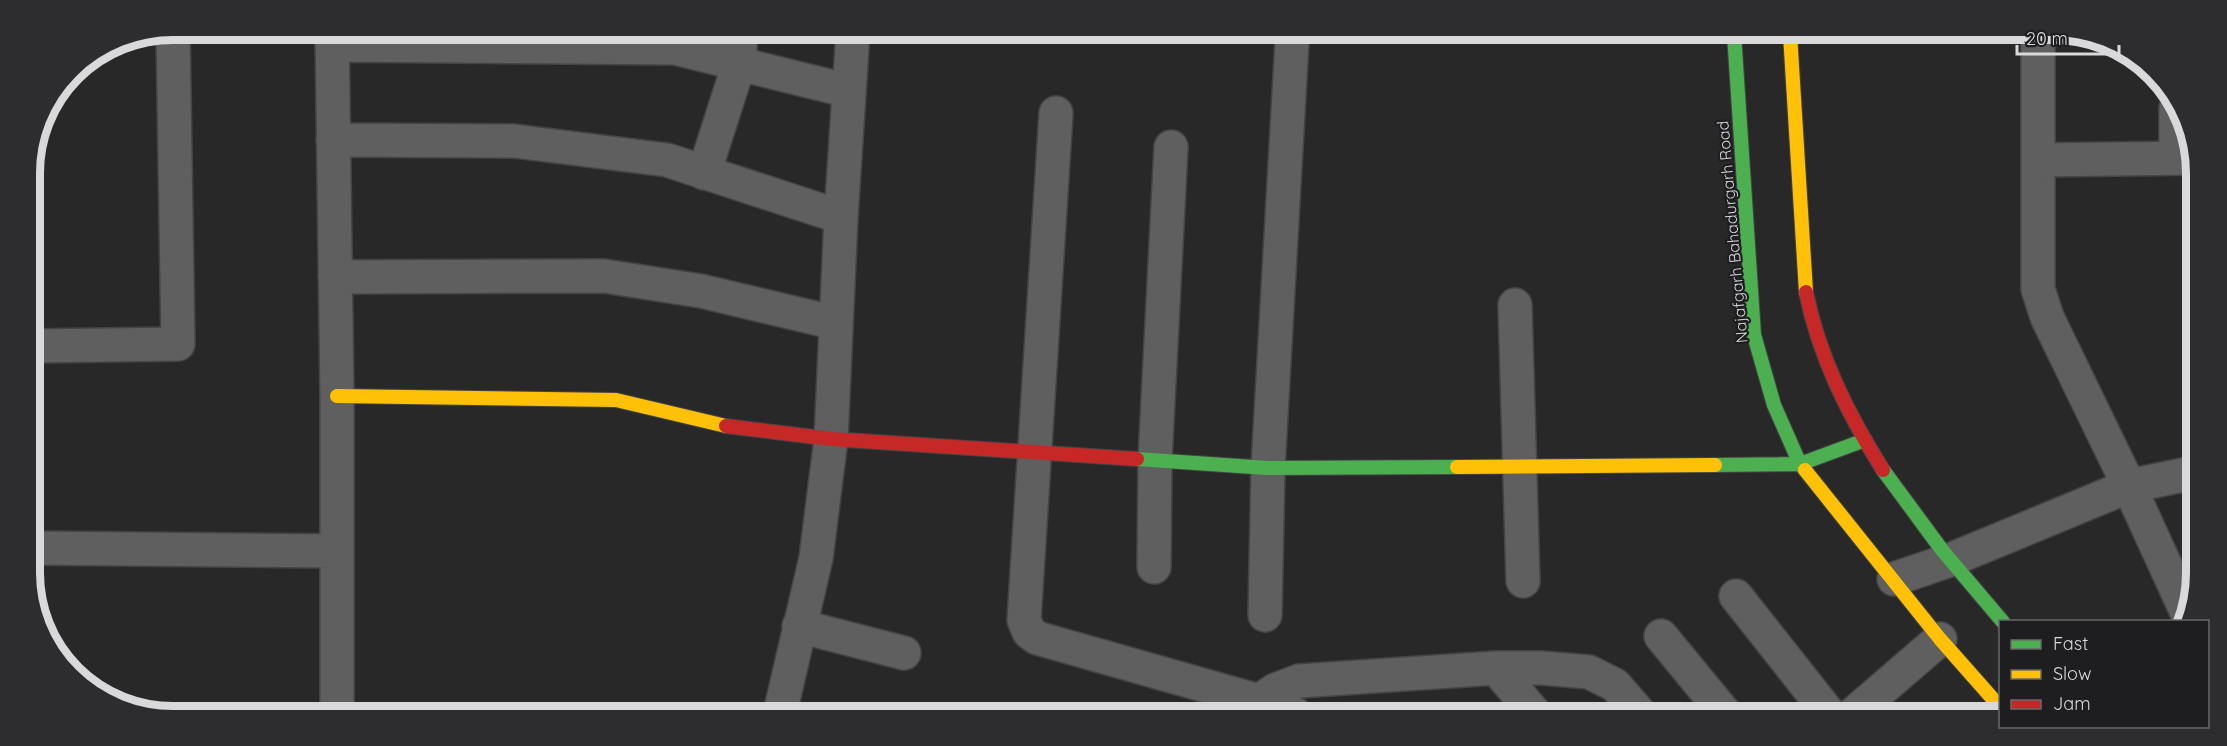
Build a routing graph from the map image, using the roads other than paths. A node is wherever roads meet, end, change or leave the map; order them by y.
1 (1734, 40) edge
2 (1790, 40) edge
3 (2038, 40) edge
4 (173, 41) edge
5 (332, 41) edge
6 (430, 41) edge
7 (740, 41) edge
8 (1292, 42) dead end
9 (852, 47) dead end
10 (739, 64) junction
11 (849, 91) junction
12 (1056, 113) dead end
13 (333, 140) junction
14 (2182, 141) edge
15 (1171, 147) dead end
16 (2185, 158) edge
17 (2038, 160) junction
18 (704, 173) junction
19 (841, 218) junction
20 (335, 277) junction
21 (1515, 305) dead end
22 (836, 323) junction
23 (41, 346) edge
24 (337, 396) junction
25 (831, 439) junction
26 (1865, 440) junction
27 (1035, 452) junction
28 (1155, 460) junction
29 (1800, 464) junction
30 (1519, 466) junction
31 (1268, 468) junction
32 (2186, 474) edge
33 (2129, 486) junction
34 (40, 548) edge
35 (337, 551) junction
36 (1950, 560) junction
37 (1154, 567) dead end
38 (1894, 579) junction
39 (1522, 581) dead end
40 (1736, 596) dead end
41 (2183, 603) edge
42 (1265, 615) dead end
43 (2002, 620) edge
44 (799, 626) junction
45 (1661, 636) dead end
46 (1940, 639) junction
47 (904, 653) dead end
48 (1496, 668) junction
49 (1253, 705) edge
50 (1260, 705) edge
51 (1528, 705) edge
52 (1633, 705) edge
53 (1718, 705) edge
54 (1822, 705) edge
55 (1863, 705) edge
56 (1999, 705) edge
57 (337, 706) edge
58 (782, 706) edge

1 - 29 street, Najafgarh Bahadurgarh Road
2 - 26 street
3 - 17 street
4 - 23 street
5 - 13 street
6 - 10 street
7 - 10 street
8 - 31 street
9 - 11 street
10 - 11 street
10 - 18 street
11 - 19 street
12 - 27 street
13 - 18 street
13 - 20 street
14 - 16 street
15 - 28 street
16 - 17 street
17 - 33 street
18 - 19 street
19 - 22 street
20 - 22 street
20 - 24 street
21 - 30 street
22 - 25 street
24 - 25 street
24 - 35 street
25 - 27 street
25 - 44 street
26 - 29 street
26 - 36 street
27 - 28 street
27 - 49 street
28 - 31 street
28 - 37 street
29 - 30 street
29 - 38 street, Najafgarh Bahadurgarh Road
30 - 31 street
30 - 39 street
31 - 42 street
32 - 33 street
33 - 36 street
33 - 41 street
34 - 35 street
35 - 57 street
36 - 38 street
36 - 43 street
38 - 46 street, Najafgarh Bahadurgarh Road
40 - 54 street
44 - 47 street
44 - 58 street
45 - 53 street
46 - 55 street
46 - 56 street, Najafgarh Bahadurgarh Road
48 - 50 street
48 - 51 street
48 - 52 street

